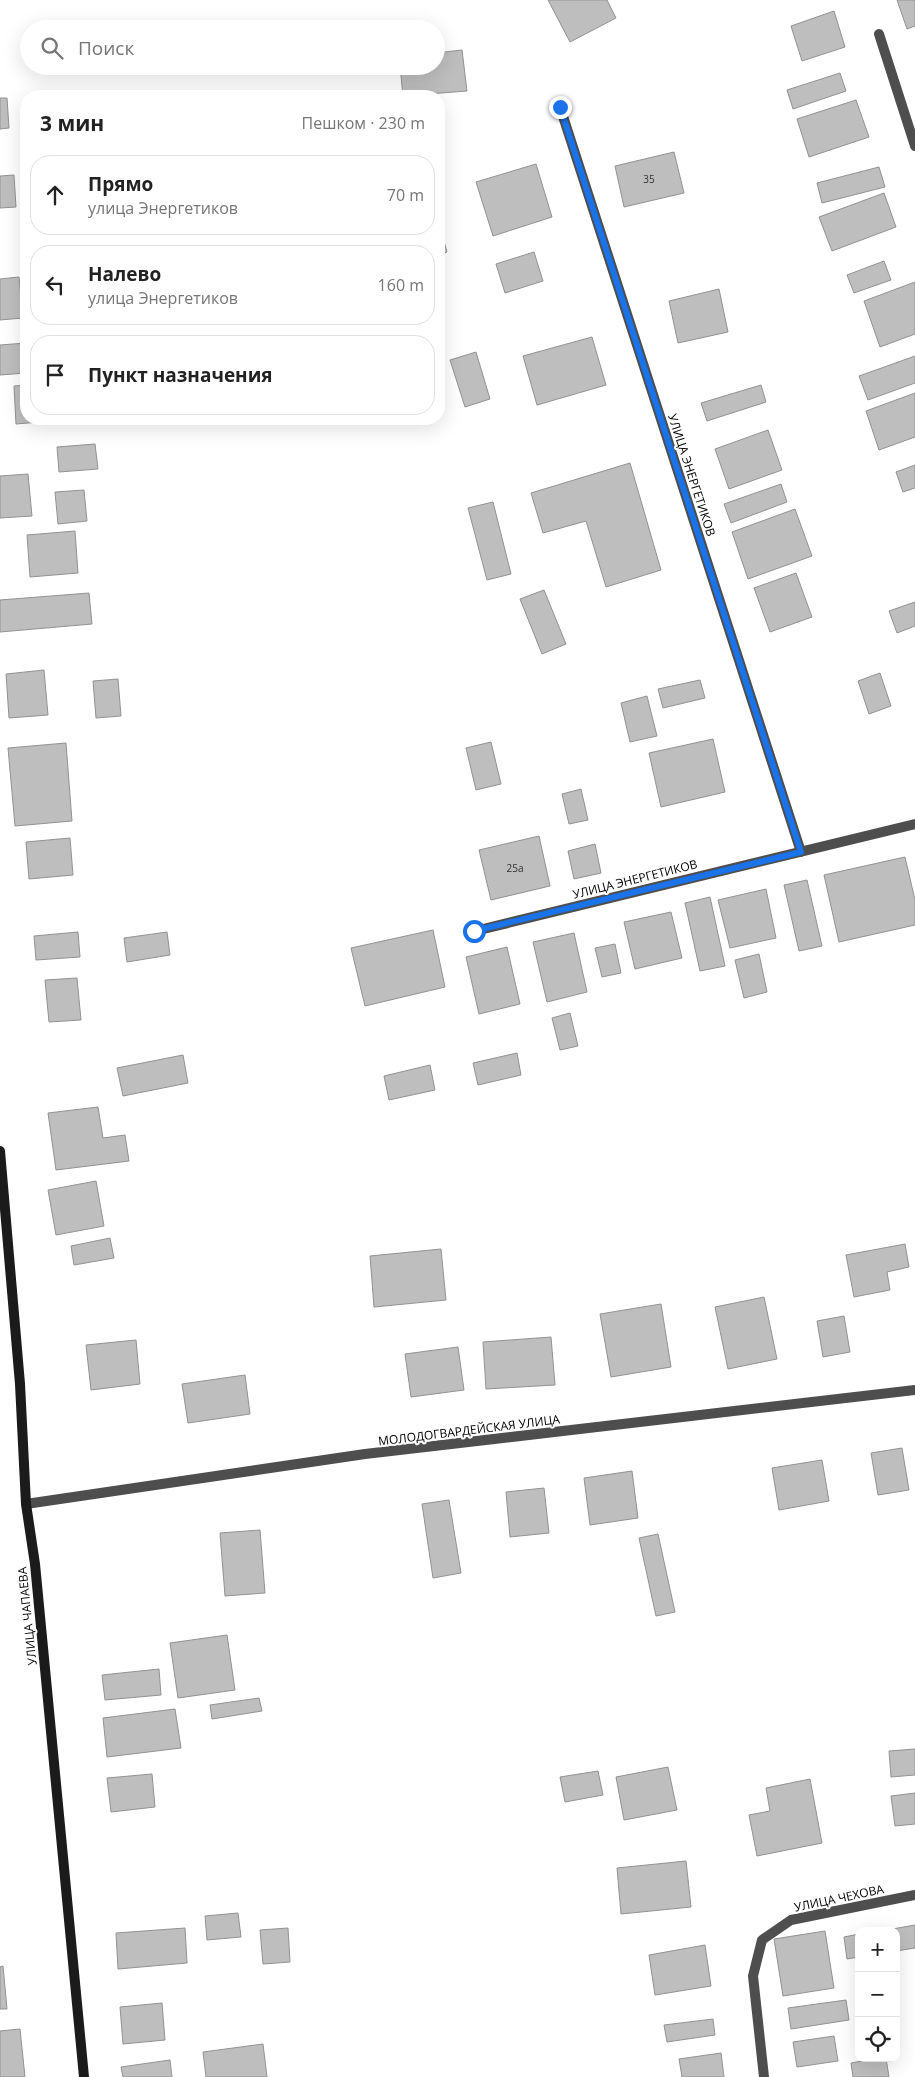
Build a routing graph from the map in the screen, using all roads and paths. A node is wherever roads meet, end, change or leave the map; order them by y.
1 (879, 34) dead end
2 (560, 107) dead end
3 (915, 146) edge
4 (915, 824) edge
5 (801, 852) junction
6 (474, 931) dead end
7 (0, 1151) edge
8 (915, 1390) edge
9 (26, 1504) junction
10 (915, 1895) edge
11 (84, 2077) edge
12 (764, 2077) edge

1 - 3 street
2 - 5 street, УЛИЦА ЭНЕРГЕТИКОВ
4 - 5 street, УЛИЦА ЭНЕРГЕТИКОВ
5 - 6 street, УЛИЦА ЭНЕРГЕТИКОВ
7 - 9 main road, УЛИЦА ЧАПАЕВА
8 - 9 street, МОЛОДОГВАРДЕЙСКАЯ УЛИЦА
9 - 11 main road, УЛИЦА ЧАПАЕВА
10 - 12 street, УЛИЦА ЧЕХОВА

